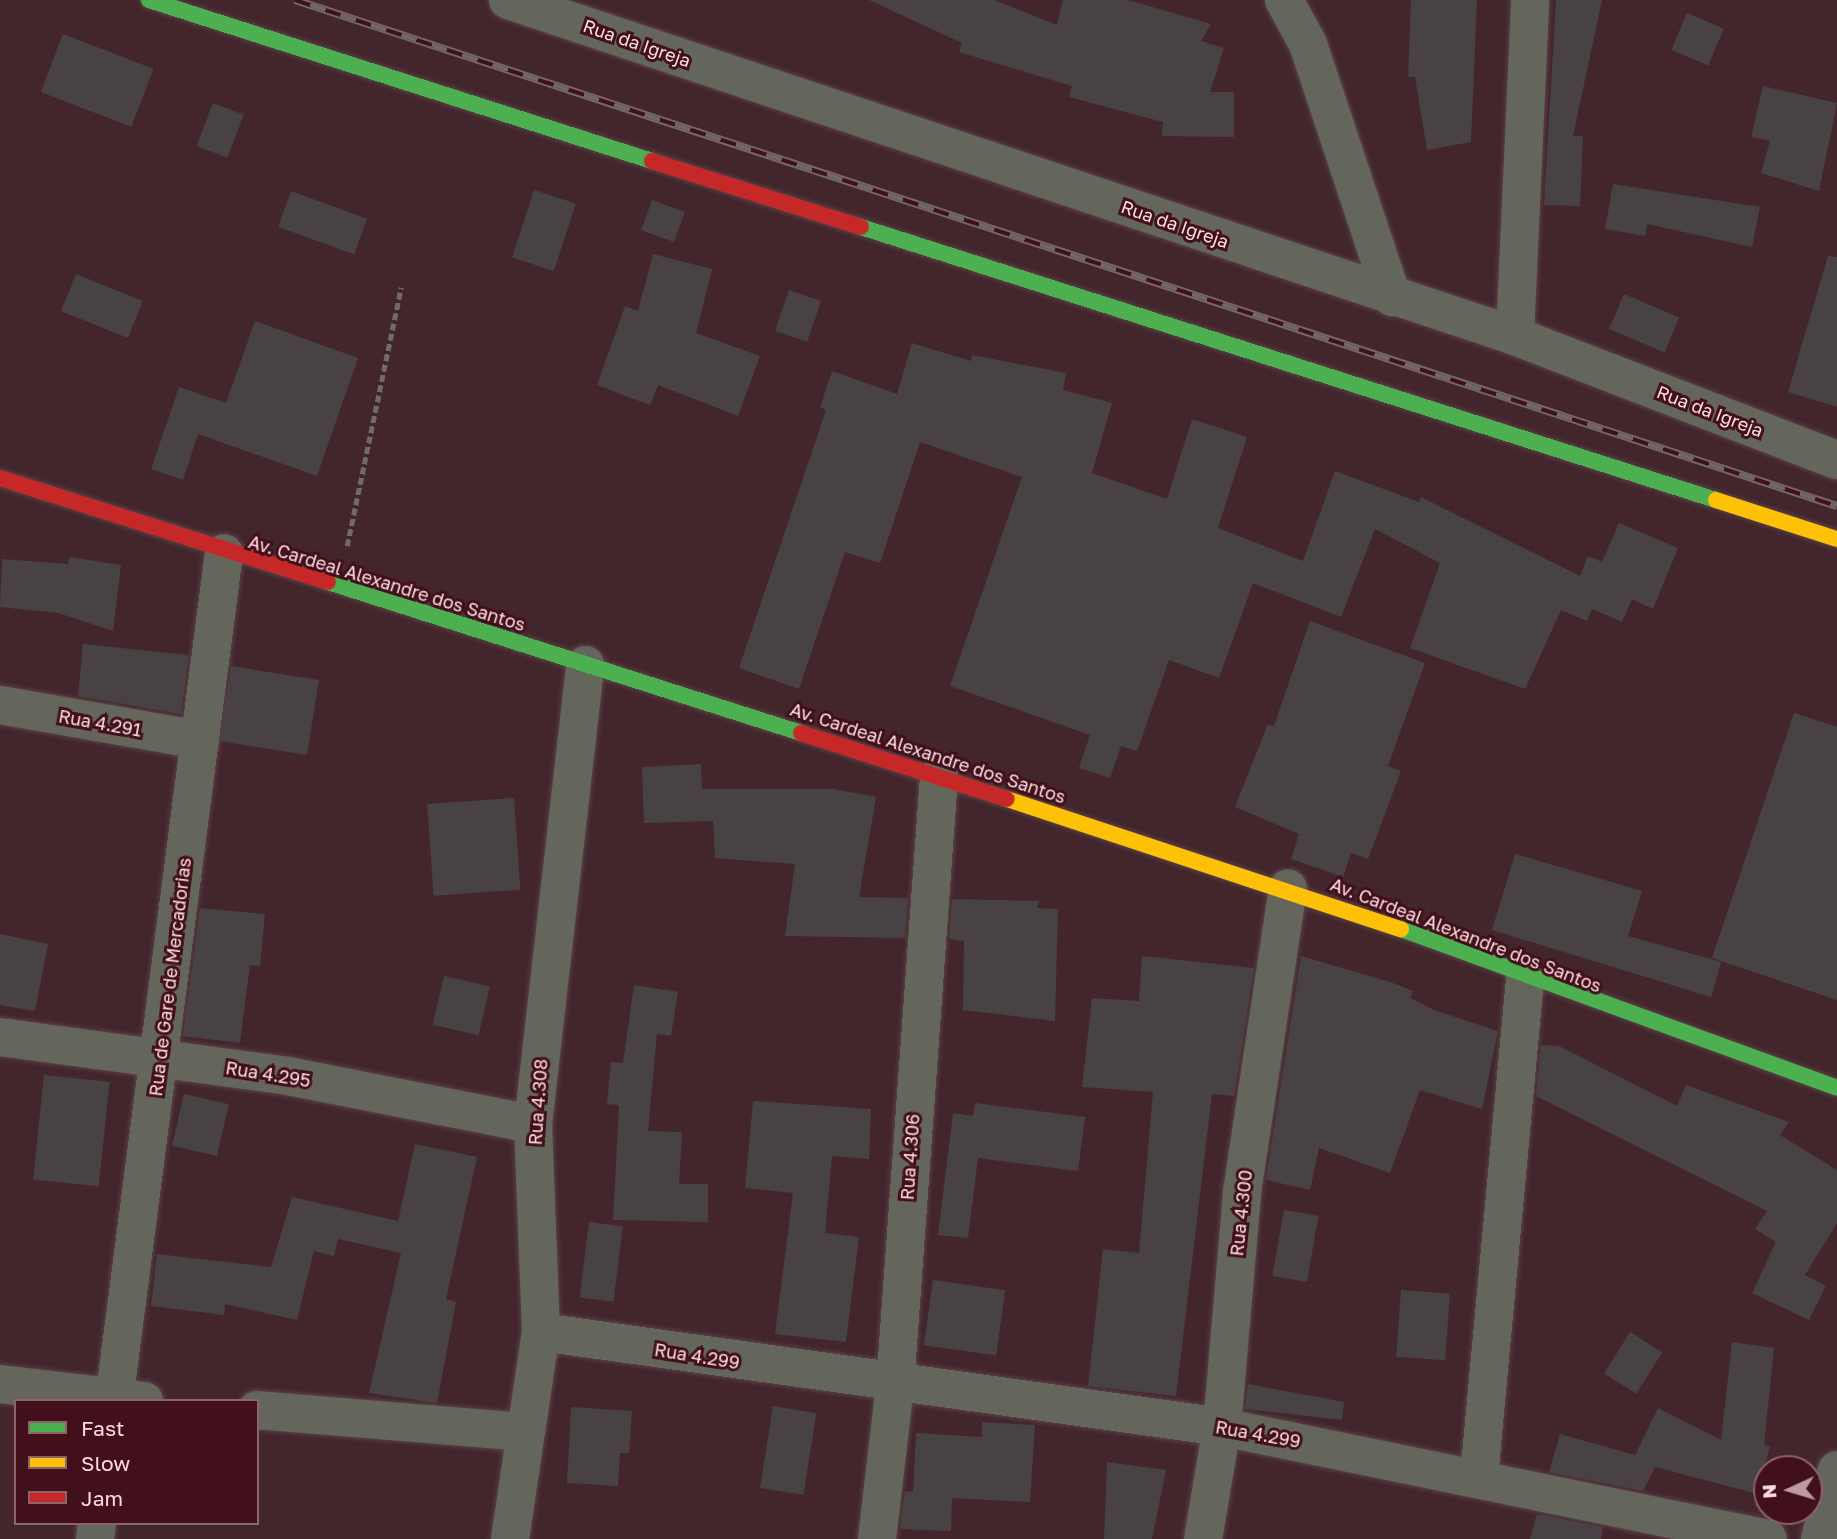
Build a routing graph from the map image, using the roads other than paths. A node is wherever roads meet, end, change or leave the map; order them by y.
1 (149, 0) edge
2 (508, 0) edge
3 (1284, 0) edge
4 (1530, 0) edge
5 (1392, 297) junction
6 (1515, 336) junction
7 (1837, 460) edge
8 (0, 478) edge
9 (1837, 539) edge
10 (224, 552) junction
11 (585, 665) junction
12 (0, 705) edge
13 (200, 740) junction
14 (939, 776) junction
15 (1288, 888) junction
16 (1525, 979) junction
17 (0, 1037) edge
18 (160, 1058) junction
19 (1837, 1088) edge
20 (533, 1124) junction
21 (541, 1332) junction
22 (0, 1384) edge
23 (895, 1386) junction
24 (116, 1399) edge
25 (124, 1399) edge
26 (259, 1410) edge
27 (1222, 1427) junction
28 (525, 1432) junction
29 (1837, 1470) edge
30 (1479, 1477) junction
31 (510, 1539) edge
32 (877, 1539) edge
33 (1203, 1539) edge
34 (1768, 1539) edge
35 (1820, 1539) edge

1 - 9 street
2 - 5 street, Rua da Igreja
3 - 5 street
4 - 6 street
5 - 6 street, Rua da Igreja
6 - 7 street, Rua da Igreja
8 - 10 street, Av. Cardeal Alexandre dos Santos
10 - 11 street, Av. Cardeal Alexandre dos Santos
10 - 13 street, Rua de Gare de Mercadorias
11 - 14 street, Av. Cardeal Alexandre dos Santos
11 - 20 street, Rua 4.308
12 - 13 street, Rua 4.291
13 - 18 street, Rua de Gare de Mercadorias
14 - 15 street, Av. Cardeal Alexandre dos Santos
14 - 23 street, Rua 4.306
15 - 16 street, Av. Cardeal Alexandre dos Santos
15 - 27 street, Rua 4.300
16 - 19 street, Av. Cardeal Alexandre dos Santos
16 - 30 street
17 - 18 street, Rua 4.295
18 - 20 street, Rua 4.295
18 - 25 street, Rua de Gare de Mercadorias
20 - 21 street, Rua 4.308
21 - 23 street, Rua 4.299
21 - 28 street, Rua 4.308
22 - 24 street
23 - 27 street, Rua 4.299
23 - 32 street, Rua 4.306
26 - 28 street
27 - 30 street, Rua 4.299
27 - 33 street, Rua 4.300
28 - 31 street, Rua 4.308
29 - 35 street
30 - 34 street, Rua 4.299

